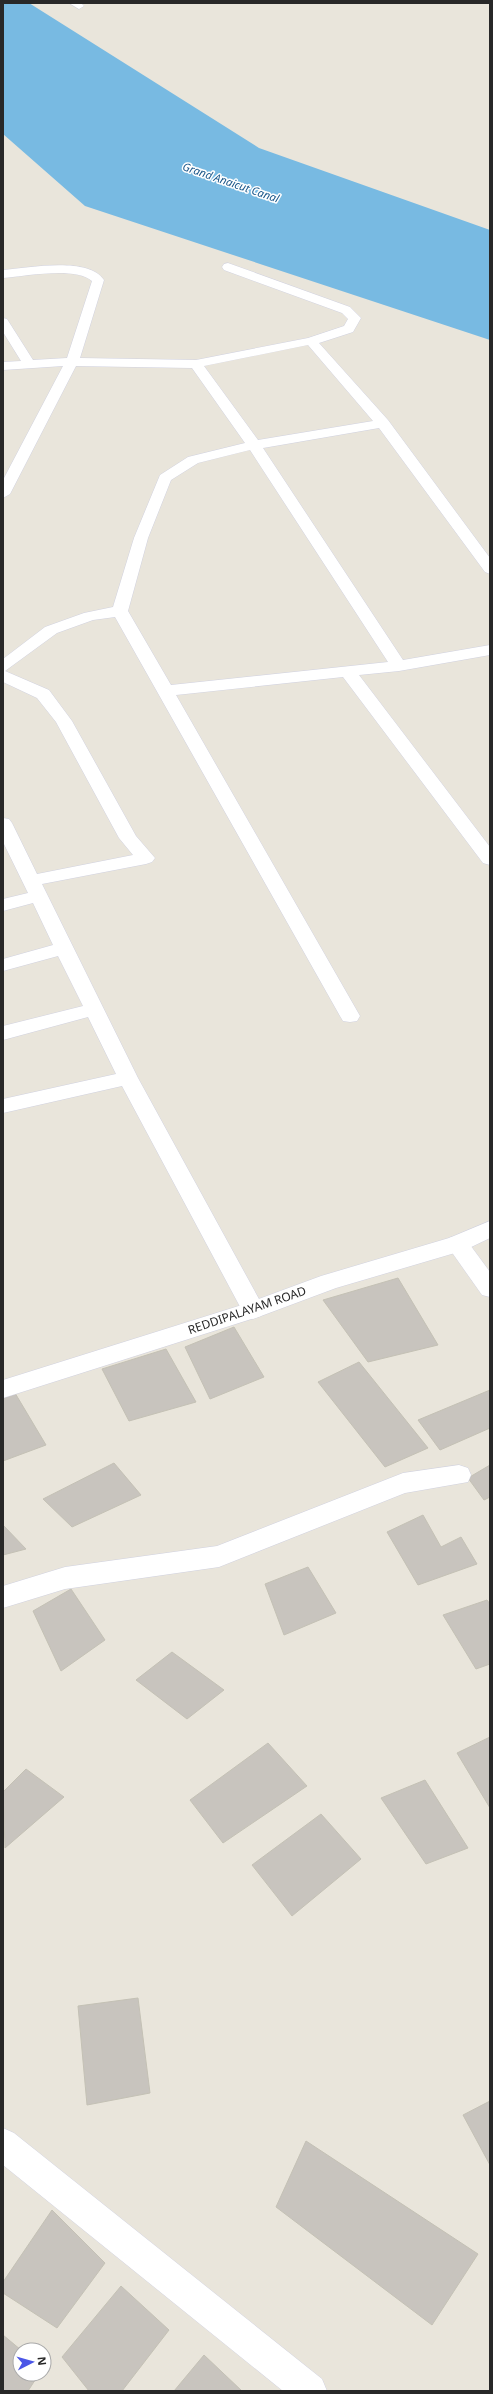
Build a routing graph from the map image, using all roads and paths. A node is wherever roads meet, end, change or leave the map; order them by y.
1 (228, 267) dead end
2 (3, 274) edge
3 (3, 322) edge
4 (311, 341) junction
5 (72, 362) junction
6 (29, 364) junction
7 (196, 364) junction
8 (3, 366) edge
9 (383, 423) junction
10 (254, 445) junction
11 (3, 494) edge
12 (490, 569) edge
13 (120, 611) junction
14 (490, 650) edge
15 (399, 666) junction
16 (3, 667) edge
17 (347, 671) junction
18 (3, 676) edge
19 (165, 691) junction
20 (3, 823) edge
21 (490, 859) edge
22 (36, 889) junction
23 (3, 905) edge
24 (65, 948) junction
25 (3, 965) edge
26 (95, 1009) junction
27 (350, 1016) dead end
28 (3, 1033) edge
29 (128, 1078) junction
30 (3, 1106) edge
31 (490, 1229) edge
32 (457, 1244) junction
33 (490, 1289) edge
34 (253, 1310) junction
35 (3, 1389) edge
36 (459, 1475) dead end
37 (3, 1597) edge
38 (3, 2144) edge
39 (310, 2391) edge

1 - 4 street
2 - 5 street
3 - 6 street
4 - 7 street
4 - 9 street
5 - 6 street
5 - 7 street
5 - 11 street
6 - 8 street
7 - 10 street
9 - 10 street
9 - 12 street
10 - 13 street
10 - 15 street
13 - 16 street
13 - 19 street
14 - 15 street
15 - 17 street
17 - 19 street
17 - 21 street
18 - 22 street
19 - 27 street
20 - 22 street
22 - 23 street
22 - 24 street
24 - 25 street
24 - 26 street
26 - 28 street
26 - 29 street
29 - 30 street
29 - 34 street
31 - 32 street, REDDIPALAYAM ROAD
32 - 33 street
32 - 34 street, REDDIPALAYAM ROAD
34 - 35 street, REDDIPALAYAM ROAD
36 - 37 street
38 - 39 street

